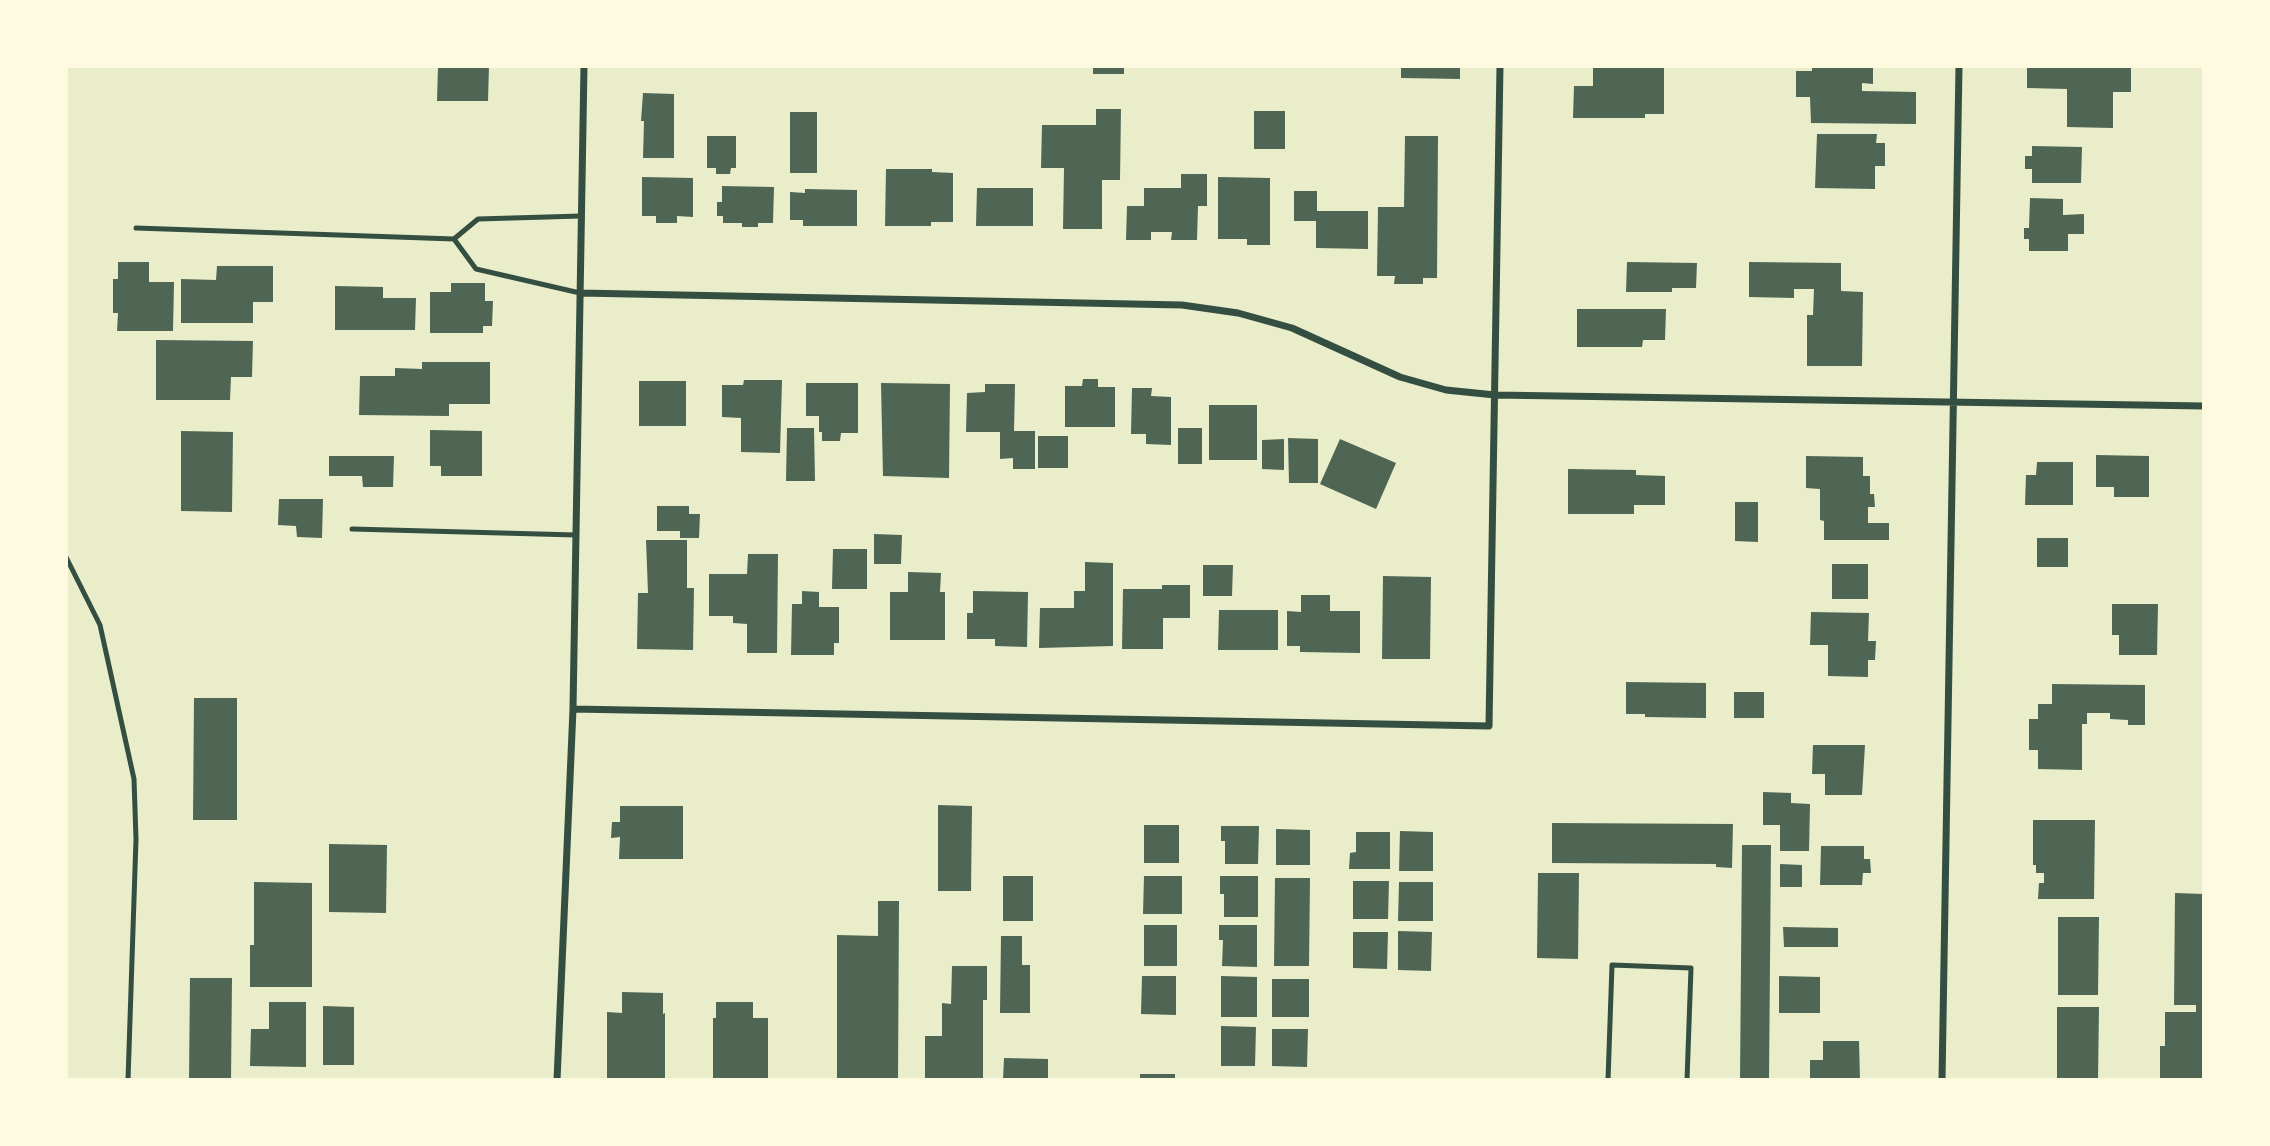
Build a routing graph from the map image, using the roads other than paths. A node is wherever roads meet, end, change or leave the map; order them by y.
1 (584, 66) edge
2 (1500, 66) edge
3 (1959, 66) edge
4 (581, 216) junction
5 (136, 228) dead end
6 (454, 239) junction
7 (580, 293) junction
8 (1494, 395) junction
9 (1953, 402) junction
10 (2203, 406) edge
11 (352, 529) dead end
12 (576, 535) junction
13 (66, 557) edge
14 (573, 709) junction
15 (128, 1080) edge
16 (557, 1080) edge
17 (1608, 1080) edge
18 (1687, 1080) edge
19 (1942, 1080) edge

1 - 4 street
2 - 8 street
3 - 9 street
4 - 6 lane
4 - 7 street
5 - 6 lane
6 - 7 lane
7 - 8 street
7 - 12 street
8 - 9 street
8 - 14 street
9 - 10 street
9 - 19 street
11 - 12 lane
12 - 14 street
13 - 15 lane
14 - 16 street
17 - 18 lane

